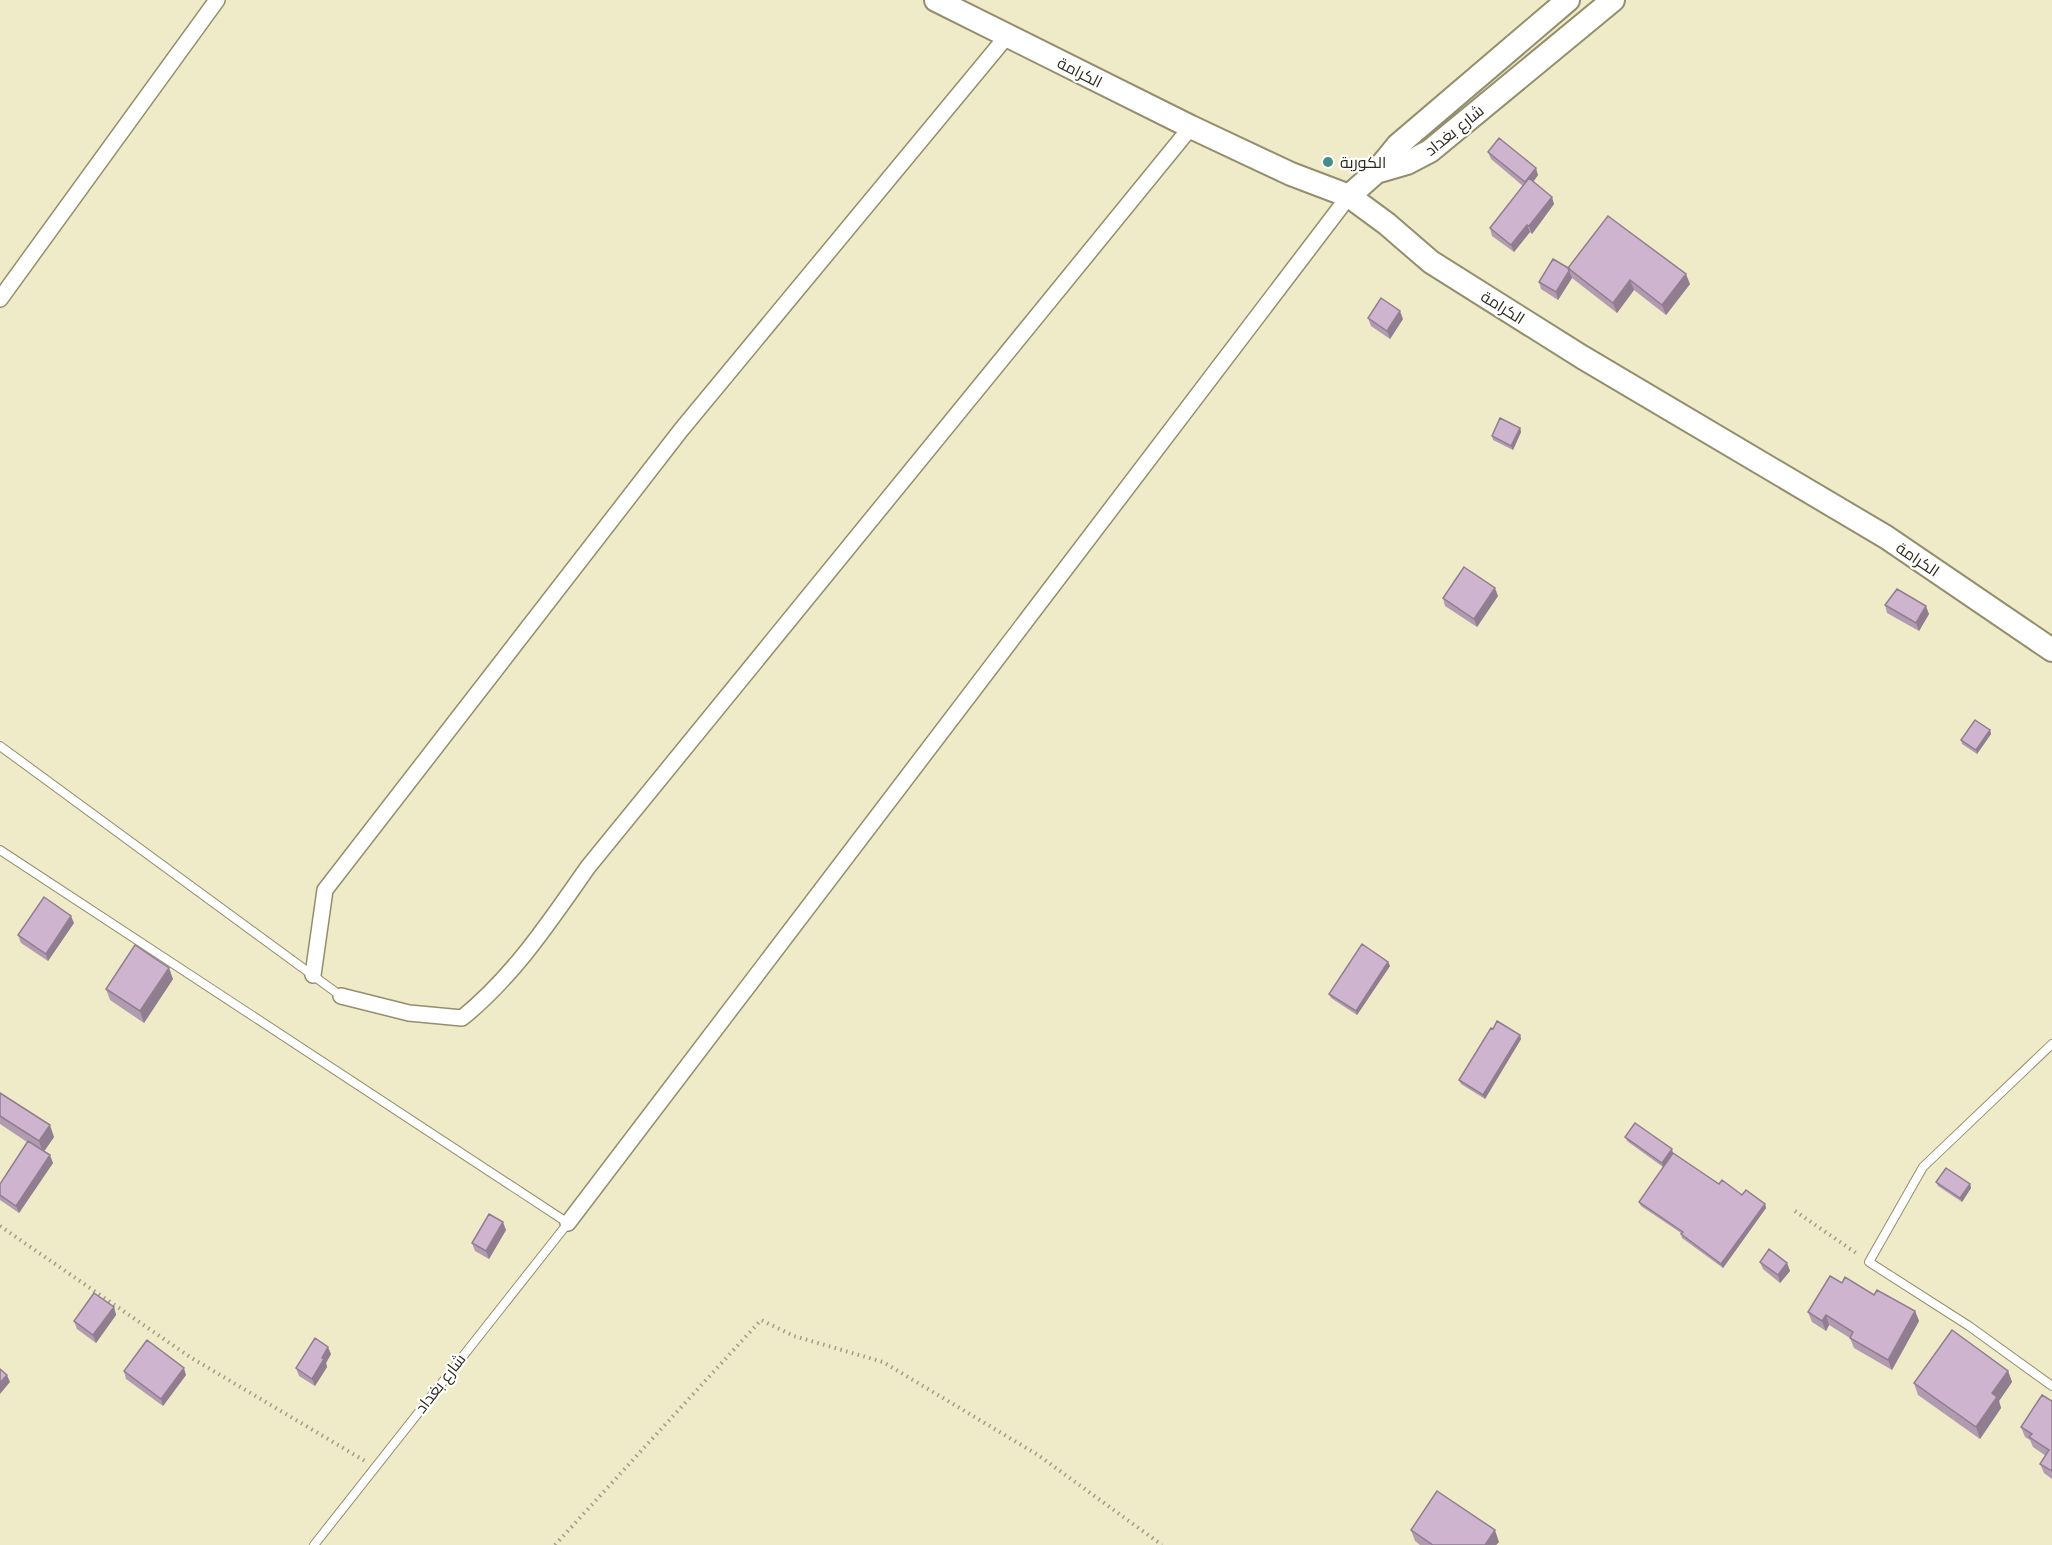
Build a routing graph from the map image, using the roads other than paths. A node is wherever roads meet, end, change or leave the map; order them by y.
1 (217, 0) edge
2 (936, 0) edge
3 (1568, 0) edge
4 (1613, 0) edge
5 (1007, 36) junction
6 (1191, 127) junction
7 (1376, 172) junction
8 (1349, 196) junction
9 (0, 299) edge
10 (2052, 650) edge
11 (0, 746) edge
12 (0, 850) edge
13 (313, 975) junction
14 (341, 996) joint
15 (2052, 1044) edge
16 (568, 1223) junction
17 (2052, 1386) edge
18 (314, 1545) edge

1 - 9 street
2 - 5 main road, الكرامة
3 - 7 main road, شارع بغداد
4 - 7 main road, شارع بغداد
5 - 6 main road, الكرامة
5 - 13 street
6 - 8 main road, الكرامة
6 - 14 street
7 - 8 main road
8 - 10 main road, الكرامة
8 - 16 street
11 - 13 lane
12 - 16 lane
13 - 14 lane
15 - 17 lane
16 - 18 lane, شارع بغداد

